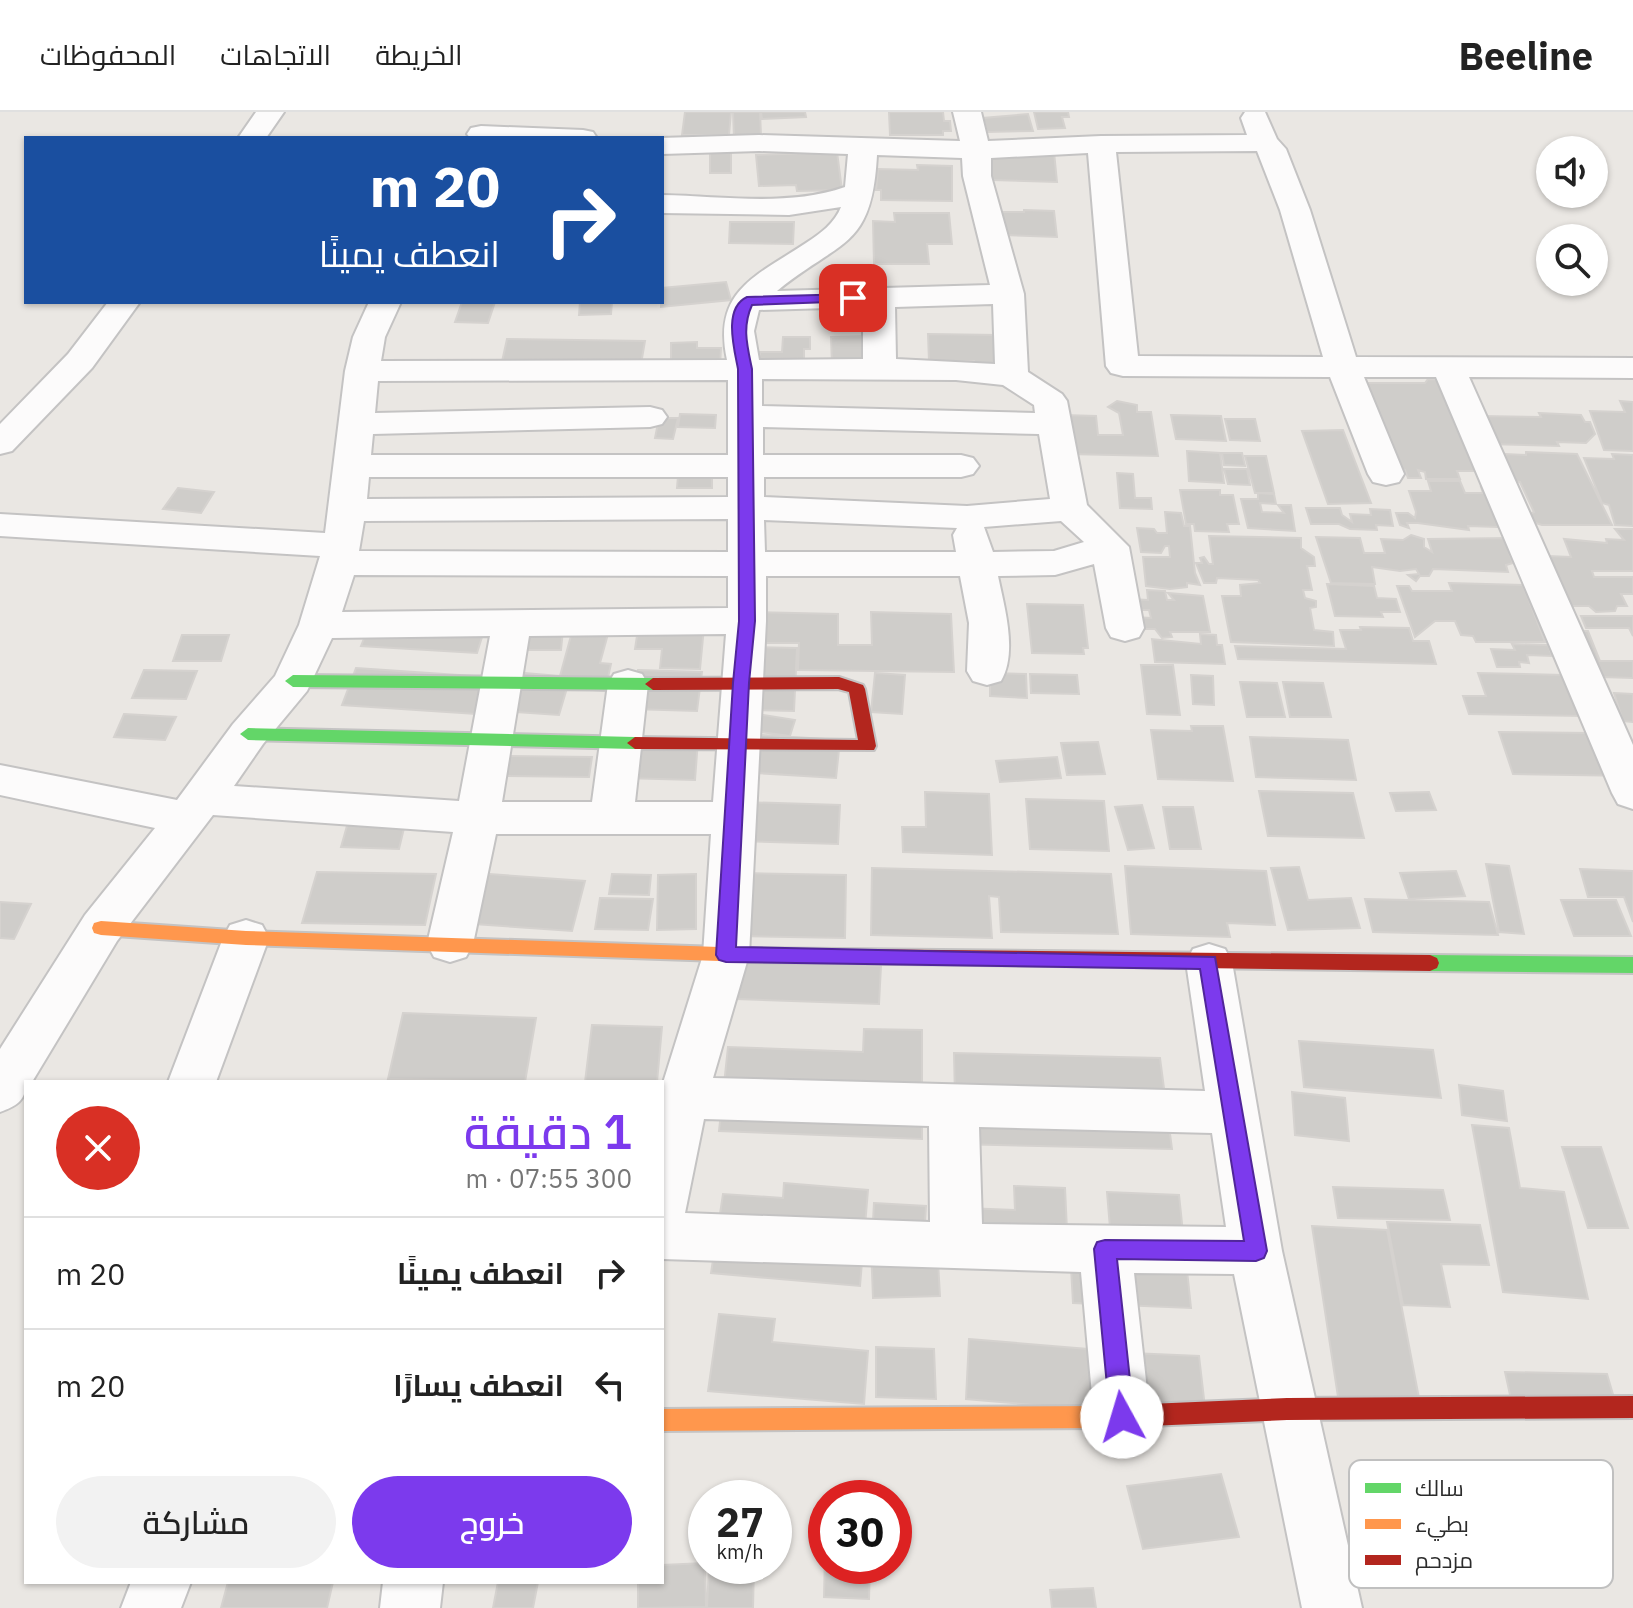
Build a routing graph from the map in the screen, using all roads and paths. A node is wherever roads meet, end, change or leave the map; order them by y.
1 (270, 112) edge
2 (967, 112) edge
3 (1253, 112) edge
4 (482, 128) edge
5 (253, 136) edge
6 (563, 136) edge
7 (1264, 143) junction
8 (1101, 144) junction
9 (664, 146) edge
10 (863, 149) junction
11 (976, 150) junction
12 (859, 192) junction
13 (664, 204) edge
14 (1008, 294) junction
15 (879, 297) junction
16 (747, 301) junction
17 (123, 304) edge
18 (384, 304) edge
19 (1343, 367) junction
20 (1448, 367) junction
21 (1633, 368) edge
22 (745, 369) junction
23 (880, 369) junction
24 (652, 370) junction
25 (956, 370) junction
26 (362, 371) junction
27 (558, 371) junction
28 (1012, 376) junction
29 (746, 416) junction
30 (650, 417) junction
31 (547, 418) junction
32 (859, 420) junction
33 (961, 420) junction
34 (357, 424) junction
35 (1052, 424) junction
36 (0, 444) edge
37 (647, 464) junction
38 (540, 465) junction
39 (745, 465) junction
40 (351, 466) junction
41 (856, 466) junction
42 (961, 466) junction
43 (1386, 474) dead end
44 (747, 508) junction
45 (645, 509) junction
46 (1070, 509) junction
47 (537, 511) junction
48 (857, 512) junction
49 (967, 517) junction
50 (0, 525) edge
51 (343, 540) junction
52 (1110, 547) junction
53 (977, 562) junction
54 (748, 563) junction
55 (859, 564) junction
56 (532, 565) junction
57 (641, 565) junction
58 (634, 621) junction
59 (747, 621) junction
60 (511, 622) junction
61 (318, 625) junction
62 (1125, 628) dead end
63 (987, 671) dead end
64 (293, 681) junction
65 (741, 683) junction
66 (628, 684) junction
67 (503, 685) junction
68 (248, 734) junction
69 (492, 740) junction
70 (621, 743) junction
71 (738, 746) junction
72 (0, 780) edge
73 (1633, 793) edge
74 (194, 808) junction
75 (612, 817) junction
76 (479, 818) junction
77 (733, 818) junction
78 (101, 928) junction
79 (246, 938) junction
80 (450, 944) junction
81 (726, 955) junction
82 (1209, 962) junction
83 (1633, 965) edge
84 (193, 1080) edge
85 (0, 1091) edge
86 (683, 1098) junction
87 (953, 1105) junction
88 (1235, 1113) junction
89 (664, 1197) edge
90 (664, 1236) edge
91 (957, 1247) junction
92 (1105, 1249) junction
93 (1256, 1251) junction
94 (1633, 1407) edge
95 (1287, 1409) junction
96 (1122, 1417) junction
97 (664, 1420) edge
98 (160, 1584) edge
99 (413, 1584) edge
100 (151, 1608) edge
101 (410, 1608) edge
102 (1332, 1608) edge

1 - 5 street
2 - 11 street
3 - 7 street
4 - 6 street
7 - 8 street
7 - 19 street
8 - 11 street
8 - 19 street
9 - 10 street
10 - 11 street
10 - 12 street
11 - 14 street
12 - 13 street
12 - 16 street
14 - 15 street
14 - 28 street
15 - 16 street
15 - 23 street
16 - 22 street
17 - 36 street
18 - 26 street
19 - 20 street
19 - 43 street
20 - 21 street
20 - 73 street
22 - 23 street
22 - 24 street
22 - 29 street
23 - 25 street
24 - 27 street
24 - 30 street
25 - 28 street
25 - 33 street
26 - 27 street
26 - 34 street
27 - 31 street
28 - 35 street
29 - 32 street
29 - 39 street
30 - 31 street
30 - 37 street
31 - 34 street
31 - 38 street
32 - 33 street
32 - 41 street
33 - 35 street
33 - 42 street
34 - 40 street
35 - 46 street
37 - 38 street
37 - 39 street
37 - 45 street
38 - 40 street
38 - 47 street
39 - 41 street
39 - 44 street
40 - 51 street
41 - 42 street
41 - 48 street
42 - 49 street
44 - 45 street
44 - 48 street
44 - 54 street
45 - 47 street
45 - 57 street
46 - 49 street
46 - 52 street
47 - 51 street
47 - 56 street
48 - 49 street
48 - 55 street
49 - 53 street
50 - 51 street
51 - 56 street
51 - 61 street
52 - 53 street
52 - 62 street
53 - 55 street
53 - 63 street
54 - 55 street
54 - 57 street
54 - 59 street
56 - 57 street
57 - 58 street
58 - 59 street
58 - 60 street
59 - 65 street
60 - 61 street
60 - 67 street
61 - 64 street
64 - 67 street
64 - 68 street
65 - 66 street
65 - 71 street
65 - 71 street
66 - 67 street
66 - 70 street
67 - 69 street
68 - 69 street
68 - 74 street
69 - 70 street
69 - 76 street
70 - 71 street
70 - 75 street
71 - 77 street
72 - 74 street
74 - 76 street
74 - 78 street
75 - 76 street
75 - 77 street
76 - 80 street
77 - 81 street
78 - 79 street
78 - 85 street
79 - 80 street
79 - 84 street
80 - 81 street
81 - 82 street
81 - 86 street
82 - 83 street
82 - 88 street
86 - 87 street
86 - 89 street
87 - 88 street
87 - 91 street
88 - 93 street
90 - 91 street
91 - 92 street
92 - 93 street
92 - 96 street
93 - 95 street
94 - 95 street
95 - 96 street
95 - 102 street
96 - 97 street
98 - 100 street
99 - 101 street

